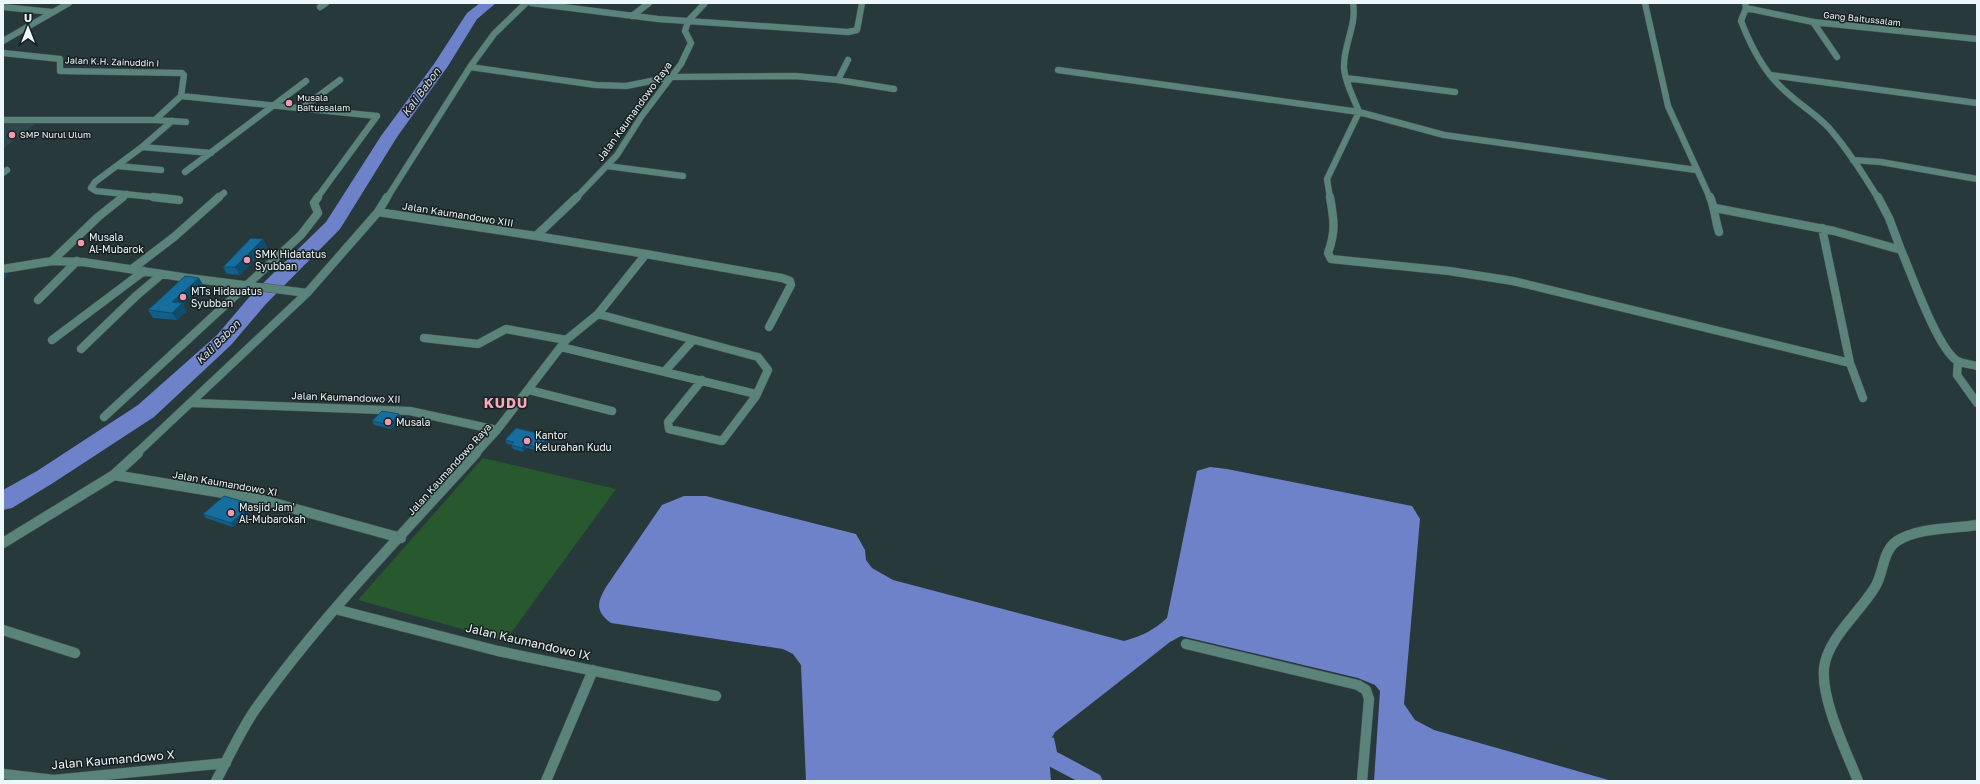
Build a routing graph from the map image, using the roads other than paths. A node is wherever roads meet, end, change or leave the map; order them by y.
1 (69, 3) edge
2 (326, 3) edge
3 (526, 3) edge
4 (531, 3) edge
5 (649, 3) edge
6 (705, 3) edge
7 (862, 3) edge
8 (1353, 3) edge
9 (1645, 3) edge
10 (1745, 6) edge
11 (3, 7) edge
12 (320, 7) dead end
13 (52, 12) junction
14 (632, 16) junction
15 (688, 21) junction
16 (1813, 22) junction
17 (1977, 40) edge
18 (3, 42) edge
19 (3, 53) edge
20 (1837, 57) dead end
21 (848, 60) dead end
22 (470, 67) junction
23 (1058, 70) dead end
24 (1770, 75) junction
25 (672, 77) junction
26 (1346, 78) junction
27 (340, 80) dead end
28 (838, 80) junction
29 (306, 81) dead end
30 (894, 89) dead end
31 (1455, 92) dead end
32 (181, 96) junction
33 (1977, 103) edge
34 (272, 106) junction
35 (301, 109) junction
36 (1359, 112) junction
37 (3, 120) edge
38 (155, 120) junction
39 (172, 121) junction
40 (186, 122) dead end
41 (142, 147) junction
42 (211, 153) junction
43 (1853, 160) junction
44 (118, 166) junction
45 (607, 166) junction
46 (161, 170) dead end
47 (1696, 170) junction
48 (185, 172) dead end
49 (683, 176) dead end
50 (1977, 179) edge
51 (224, 193) dead end
52 (127, 194) junction
53 (179, 200) dead end
54 (1715, 208) junction
55 (378, 212) junction
56 (1822, 228) junction
57 (1719, 232) dead end
58 (536, 236) junction
59 (1901, 250) junction
60 (646, 254) junction
61 (52, 261) junction
62 (77, 261) junction
63 (3, 268) edge
64 (132, 269) junction
65 (144, 271) junction
66 (162, 274) junction
67 (247, 286) junction
68 (306, 293) junction
69 (38, 300) dead end
70 (598, 314) junction
71 (769, 327) dead end
72 (424, 338) dead end
73 (52, 340) dead end
74 (566, 340) junction
75 (693, 340) junction
76 (561, 347) junction
77 (81, 349) dead end
78 (1958, 361) junction
79 (1850, 362) junction
80 (1977, 366) edge
81 (665, 371) junction
82 (702, 380) junction
83 (529, 390) junction
84 (756, 394) junction
85 (1863, 398) dead end
86 (192, 403) junction
87 (1977, 403) edge
88 (612, 411) dead end
89 (104, 417) dead end
90 (497, 430) junction
91 (114, 475) junction
92 (1977, 525) edge
93 (401, 538) junction
94 (3, 543) edge
95 (335, 609) junction
96 (3, 630) edge
97 (1186, 644) dead end
98 (75, 652) dead end
99 (593, 670) junction
100 (716, 696) dead end
101 (226, 763) junction
102 (3, 774) edge
103 (216, 781) edge
104 (546, 781) edge
105 (1362, 781) edge
106 (1858, 781) edge

1 - 13 street
2 - 12 street
3 - 22 street
4 - 14 street
5 - 14 street
6 - 15 street
7 - 15 street
8 - 26 street
9 - 47 street
10 - 16 street, Gang Baitussalam
10 - 24 street
11 - 13 street
13 - 18 street
14 - 15 street
15 - 25 street, Jalan Kaumandowo Raya
16 - 17 street, Gang Baitussalam
16 - 20 street
19 - 32 street, Jalan K.H. Zainuddin I
21 - 28 street
22 - 25 street
22 - 55 street
23 - 36 street
24 - 33 street
24 - 43 street
25 - 28 street
25 - 45 street, Jalan Kaumandowo Raya
26 - 31 street
26 - 36 street
27 - 35 street
28 - 30 street
29 - 34 street
32 - 34 street
32 - 38 street
34 - 35 street
34 - 42 street
35 - 67 street
36 - 47 street
36 - 79 street
37 - 38 street
38 - 39 street
39 - 40 street
39 - 41 street
41 - 42 street
41 - 44 street
42 - 48 street
43 - 50 street
43 - 59 street
44 - 46 street
44 - 52 street
45 - 49 street
45 - 58 street, Jalan Kaumandowo Raya
47 - 54 street
51 - 64 street
52 - 53 street
52 - 61 street
54 - 56 street
54 - 57 street
55 - 58 street, Jalan Kaumandowo XIII
55 - 68 street
56 - 59 street
56 - 79 street
58 - 60 street
59 - 78 street
60 - 70 street, Jalan Kaumandowo Raya
60 - 71 street
61 - 62 street
61 - 63 street
62 - 64 street
62 - 69 street
64 - 65 street
65 - 66 street
65 - 73 street
66 - 67 street
66 - 77 street
67 - 68 street
67 - 89 street
68 - 86 street
70 - 74 street, Jalan Kaumandowo Raya
70 - 75 street
72 - 74 street
74 - 76 street, Jalan Kaumandowo Raya
75 - 81 street
75 - 84 street
76 - 81 street
76 - 83 street, Jalan Kaumandowo Raya
78 - 80 street
78 - 87 street
79 - 85 street
81 - 82 street
82 - 84 street
82 - 84 street
83 - 88 street
83 - 90 street, Jalan Kaumandowo Raya
86 - 90 street, Jalan Kaumandowo XII
86 - 91 street
90 - 93 street, Jalan Kaumandowo Raya
91 - 93 street, Jalan Kaumandowo XI
91 - 94 street
92 - 106 street
93 - 95 street, Jalan Kaumandowo Raya
95 - 99 street, Jalan Kaumandowo IX
95 - 101 street, Jalan Kaumandowo Raya
96 - 98 street
97 - 105 street
99 - 100 street, Jalan Kaumandowo IX
99 - 104 street
101 - 102 street, Jalan Kaumandowo X
101 - 103 street, Jalan Kaumandowo Raya

